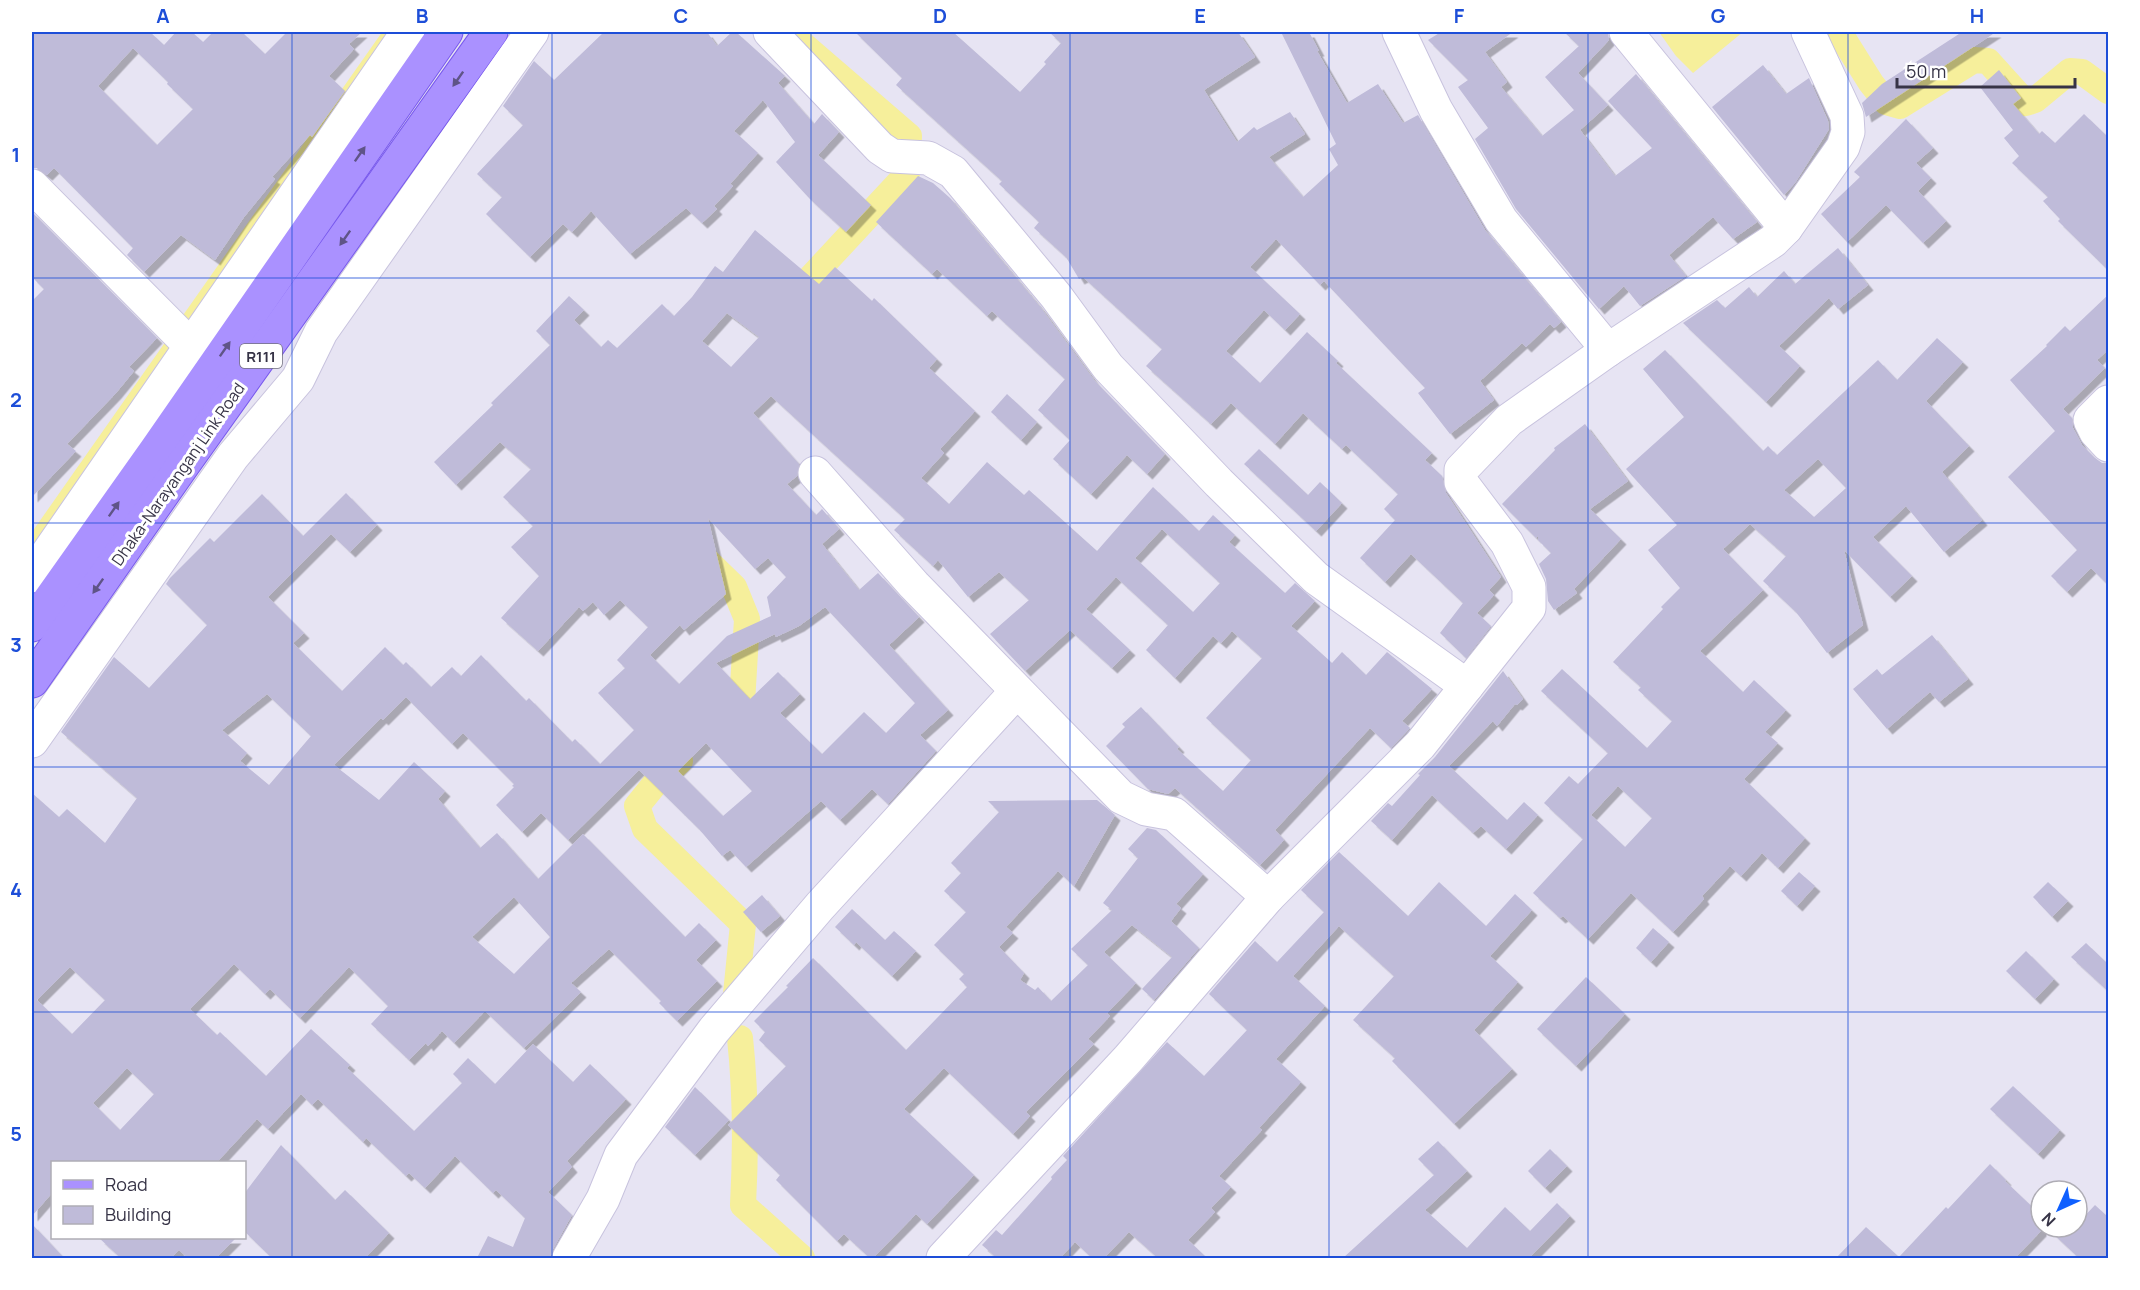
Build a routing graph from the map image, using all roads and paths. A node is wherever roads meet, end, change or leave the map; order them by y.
1 (408, 32) edge
2 (446, 32) edge
3 (492, 32) edge
4 (532, 32) edge
5 (771, 32) edge
6 (1399, 32) edge
7 (1626, 32) edge
8 (1808, 32) edge
9 (32, 186) edge
10 (1786, 228) junction
11 (191, 345) junction
12 (1608, 350) junction
13 (2109, 402) edge
14 (2109, 445) edge
15 (815, 473) dead end
16 (32, 576) edge
17 (32, 625) edge
18 (32, 681) edge
19 (1467, 686) junction
20 (1017, 691) junction
21 (32, 741) edge
22 (1268, 897) junction
23 (569, 1258) edge
24 (943, 1258) edge

1 - 11 street
17 -> 2 main road, Dhaka-Narayanganj Link Road / R111
3 -> 18 main road, Dhaka-Narayanganj Link Road / R111
4 - 21 street
5 - 19 street
6 - 12 street
7 - 10 street
8 - 10 street
9 - 11 street
10 - 12 street
11 - 16 street
12 - 19 street
13 - 14 street
15 - 20 street
19 - 22 street
20 - 22 street
20 - 23 street
22 - 24 street

